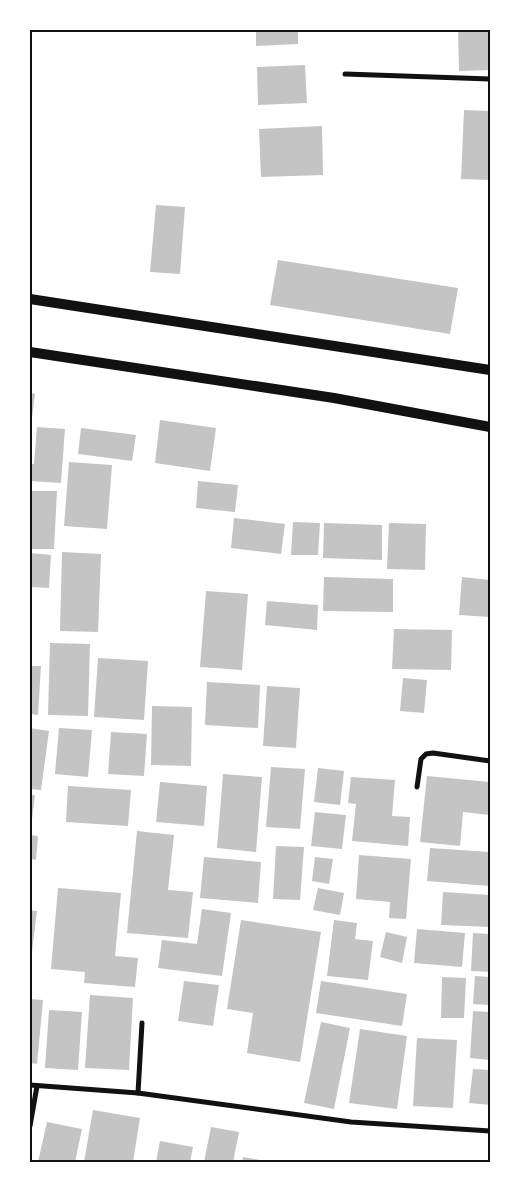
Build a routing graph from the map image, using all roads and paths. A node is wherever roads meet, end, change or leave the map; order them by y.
1 (345, 74) dead end
2 (490, 79) edge
3 (30, 299) edge
4 (30, 352) edge
5 (490, 370) edge
6 (490, 427) edge
7 (490, 761) edge
8 (417, 787) dead end
9 (142, 1024) dead end
10 (30, 1086) edge
11 (37, 1086) junction
12 (138, 1093) junction
13 (30, 1126) edge
14 (490, 1131) edge

1 - 2 street
3 - 5 main road
4 - 6 main road
7 - 8 street
9 - 12 street
10 - 11 street
11 - 12 street
11 - 13 street
12 - 14 street

